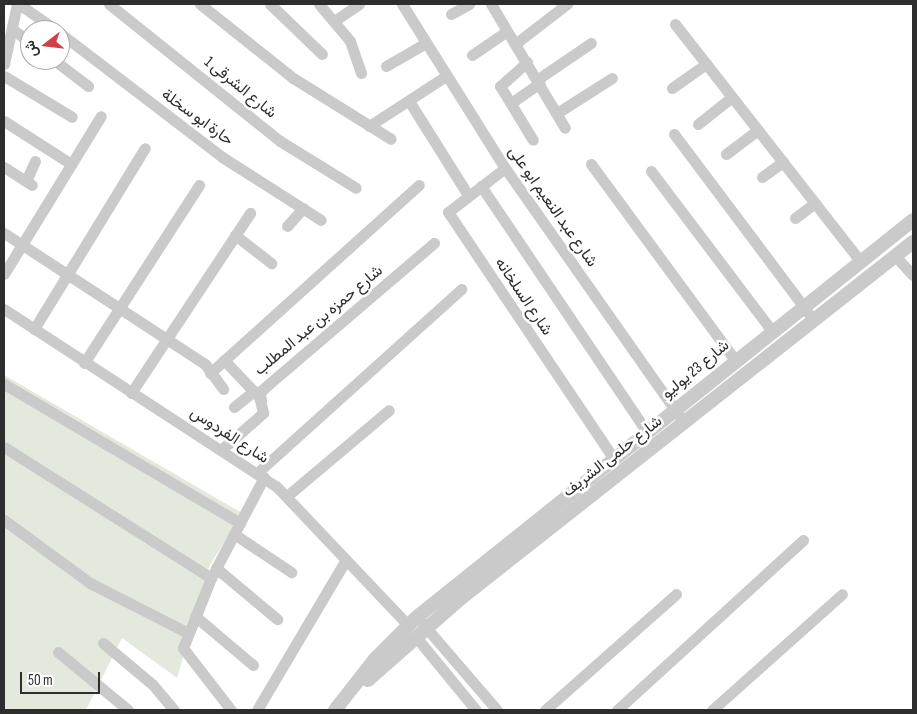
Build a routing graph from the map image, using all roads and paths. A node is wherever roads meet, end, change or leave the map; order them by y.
1 (18, 4) edge
2 (109, 4) edge
3 (200, 4) edge
4 (270, 4) edge
5 (319, 4) edge
6 (359, 4) edge
7 (402, 4) edge
8 (469, 4) edge
9 (567, 4) edge
10 (497, 6) edge
11 (451, 14) dead end
12 (41, 20) edge
13 (334, 21) junction
14 (675, 24) dead end
15 (12, 28) junction
16 (507, 31) junction
17 (20, 34) edge
18 (70, 40) edge
19 (426, 43) junction
20 (515, 44) junction
21 (591, 44) dead end
22 (322, 54) dead end
23 (472, 55) dead end
24 (527, 62) junction
25 (4, 64) edge
26 (706, 64) junction
27 (386, 66) dead end
28 (67, 70) edge
29 (361, 73) dead end
30 (4, 76) edge
31 (446, 76) junction
32 (612, 78) dead end
33 (539, 81) junction
34 (88, 86) dead end
35 (672, 88) dead end
36 (732, 97) junction
37 (409, 101) junction
38 (511, 103) junction
39 (557, 113) junction
40 (101, 116) dead end
41 (72, 117) dead end
42 (4, 121) edge
43 (698, 124) dead end
44 (369, 126) junction
45 (564, 128) dead end
46 (758, 130) junction
47 (674, 134) dead end
48 (392, 139) dead end
49 (534, 140) dead end
50 (145, 148) dead end
51 (726, 154) dead end
52 (35, 161) dead end
53 (783, 162) junction
54 (71, 164) junction
55 (591, 164) dead end
56 (4, 166) edge
57 (505, 168) junction
58 (651, 171) dead end
59 (762, 178) dead end
60 (198, 185) dead end
61 (419, 185) dead end
62 (481, 186) junction
63 (356, 188) dead end
64 (468, 195) junction
65 (815, 202) junction
66 (303, 208) junction
67 (250, 213) dead end
68 (795, 218) dead end
69 (321, 220) dead end
70 (913, 220) edge
71 (287, 226) dead end
72 (4, 232) edge
73 (234, 235) junction
74 (913, 242) edge
75 (434, 243) dead end
76 (22, 244) junction
77 (895, 256) junction
78 (861, 262) junction
79 (271, 263) dead end
80 (4, 274) edge
81 (70, 275) junction
82 (913, 275) edge
83 (460, 289) dead end
84 (117, 306) junction
85 (804, 307) junction
86 (4, 309) edge
87 (812, 318) junction
88 (34, 329) junction
89 (772, 332) junction
90 (165, 337) junction
91 (224, 360) junction
92 (735, 360) junction
93 (84, 363) junction
94 (210, 373) junction
95 (4, 384) edge
96 (223, 389) dead end
97 (132, 393) junction
98 (257, 395) junction
99 (234, 407) dead end
100 (389, 410) dead end
101 (674, 411) junction
102 (684, 423) junction
103 (647, 432) junction
104 (4, 448) edge
105 (222, 448) junction
106 (613, 458) junction
107 (261, 475) junction
108 (287, 496) junction
109 (4, 520) edge
110 (240, 523) junction
111 (234, 534) junction
112 (803, 540) dead end
113 (345, 561) junction
114 (291, 572) dead end
115 (213, 573) junction
116 (676, 594) dead end
117 (842, 594) dead end
118 (195, 616) junction
119 (278, 619) dead end
120 (411, 632) junction
121 (188, 633) junction
122 (103, 643) dead end
123 (58, 652) dead end
124 (252, 665) dead end
125 (128, 710) edge
126 (174, 710) edge
127 (231, 710) edge
128 (257, 710) edge
129 (335, 710) edge
130 (344, 710) edge
131 (476, 710) edge
132 (497, 710) edge
133 (545, 710) edge
134 (617, 710) edge
135 (712, 710) edge

1 - 12 street
1 - 15 street
2 - 63 street, شارع الشرقى 1
3 - 44 street
4 - 22 street
5 - 13 street
6 - 13 street
7 - 19 street, شارع عبد النعيم ابو على
8 - 11 street
9 - 20 street
10 - 16 street
13 - 29 street
14 - 26 street
15 - 17 street
15 - 25 street
16 - 20 street
16 - 23 street
18 - 66 street, حارة ابو سخلة
19 - 27 street
19 - 31 street, شارع عبد النعيم ابو على
20 - 24 street
21 - 33 street
24 - 33 street
24 - 38 street
26 - 35 street
26 - 36 street
28 - 34 street
30 - 41 street
31 - 37 street
31 - 57 street, شارع عبد النعيم ابو على
32 - 39 street
33 - 38 street
33 - 39 street
36 - 43 street
36 - 46 street
37 - 44 street
37 - 64 street
38 - 49 street
39 - 45 street
40 - 54 street
42 - 54 street
44 - 48 street
46 - 51 street
46 - 53 street
47 - 85 street
50 - 81 street
52 - 56 street
53 - 59 street
53 - 65 street
54 - 76 street
55 - 92 street
57 - 62 street, شارع السلخانه
57 - 101 street, شارع عبد النعيم ابو على
58 - 89 street
60 - 84 street
61 - 91 street
62 - 64 street, شارع السلخانه
62 - 103 street
64 - 106 street, شارع السلخانه
65 - 68 street
65 - 78 street
66 - 69 street, حارة ابو سخلة
66 - 71 street
67 - 73 street
70 - 78 street, شارع 23 يوليو
72 - 76 street
73 - 79 street
73 - 90 street
74 - 77 street, شارع حلمى الشريف
75 - 98 street, شارع حمزه بن عبد المطلب
76 - 80 street
76 - 81 street
77 - 82 street
77 - 87 street, شارع حلمى الشريف
78 - 85 street, شارع 23 يوليو
81 - 84 street
81 - 88 street
83 - 107 street
84 - 90 street
84 - 93 street
85 - 87 street
85 - 89 street, شارع 23 يوليو
86 - 88 street, شارع الفردوس
87 - 102 street, شارع حلمى الشريف
88 - 93 street, شارع الفردوس
89 - 92 street, شارع 23 يوليو
90 - 94 street
90 - 97 street
91 - 94 street
91 - 98 street
92 - 101 street, شارع 23 يوليو
93 - 97 street, شارع الفردوس
94 - 96 street
95 - 110 street
97 - 105 street, شارع الفردوس
98 - 99 street
98 - 105 street, شارع حمزه بن عبد المطلب
100 - 108 street
101 - 102 street, شارع عبد النعيم ابو على
101 - 103 street, شارع 23 يوليو
102 - 120 street, شارع حلمى الشريف
103 - 106 street, شارع 23 يوليو
104 - 115 street
105 - 107 street, شارع الفردوس
106 - 120 street, شارع 23 يوليو
107 - 108 street, شارع الفردوس
107 - 110 street
108 - 113 street, شارع الفردوس
109 - 121 street
110 - 111 street
111 - 114 street
111 - 115 street
112 - 134 street
113 - 120 street, شارع الفردوس
113 - 128 street
115 - 118 street
115 - 119 street
116 - 133 street
117 - 135 street
118 - 121 street
118 - 124 street
120 - 129 street, شارع حلمى الشريف
120 - 130 street, شارع حلمى الشريف
120 - 131 street
120 - 132 street
121 - 127 street
122 - 126 street
123 - 125 street

